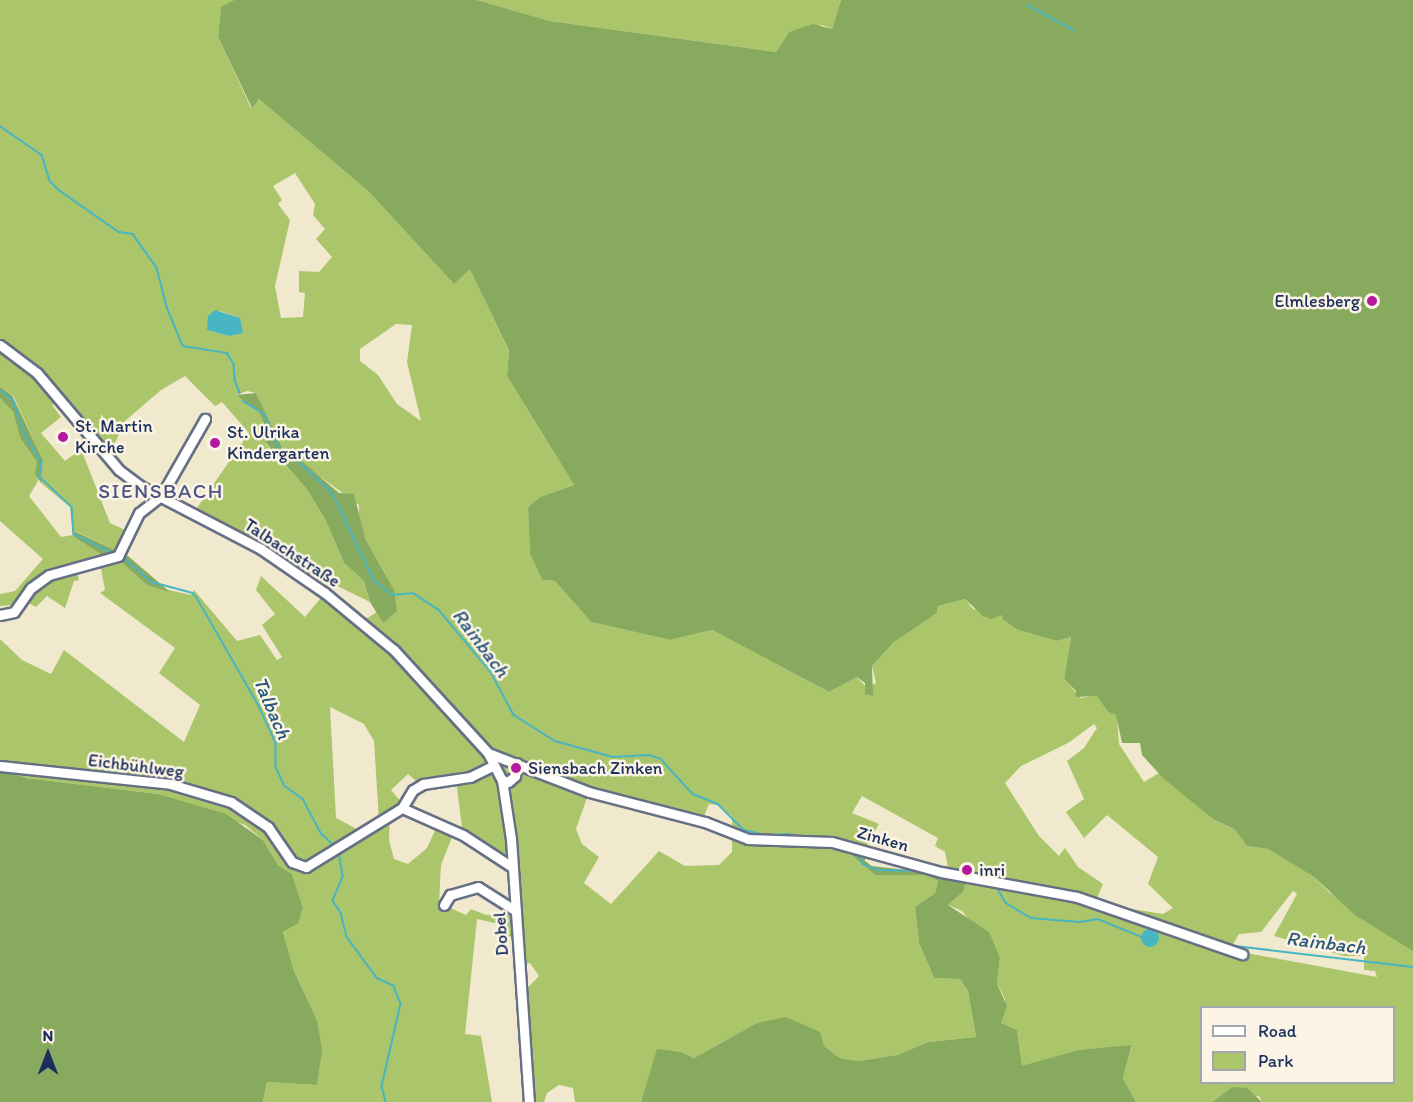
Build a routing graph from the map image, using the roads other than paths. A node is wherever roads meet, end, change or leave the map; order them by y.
1 (0, 345) edge
2 (205, 419) dead end
3 (161, 496) junction
4 (0, 615) edge
5 (488, 753) junction
6 (516, 763) junction
7 (0, 766) edge
8 (494, 766) junction
9 (502, 780) junction
10 (402, 807) junction
11 (512, 867) junction
12 (444, 905) dead end
13 (516, 911) junction
14 (1242, 954) dead end
15 (529, 1102) edge

1 - 3 street, Talbachstraße
2 - 3 street
3 - 4 street
3 - 5 street, Talbachstraße
5 - 6 street, Zinken
5 - 8 street, Talbachstraße
6 - 9 street
6 - 14 street, Zinken
7 - 10 street, Eichbühlweg
8 - 9 street, Dobel
8 - 10 street, Eichbühlweg
9 - 11 street, Dobel
10 - 11 street
11 - 13 street, Dobel
12 - 13 street
13 - 15 street, Dobel

